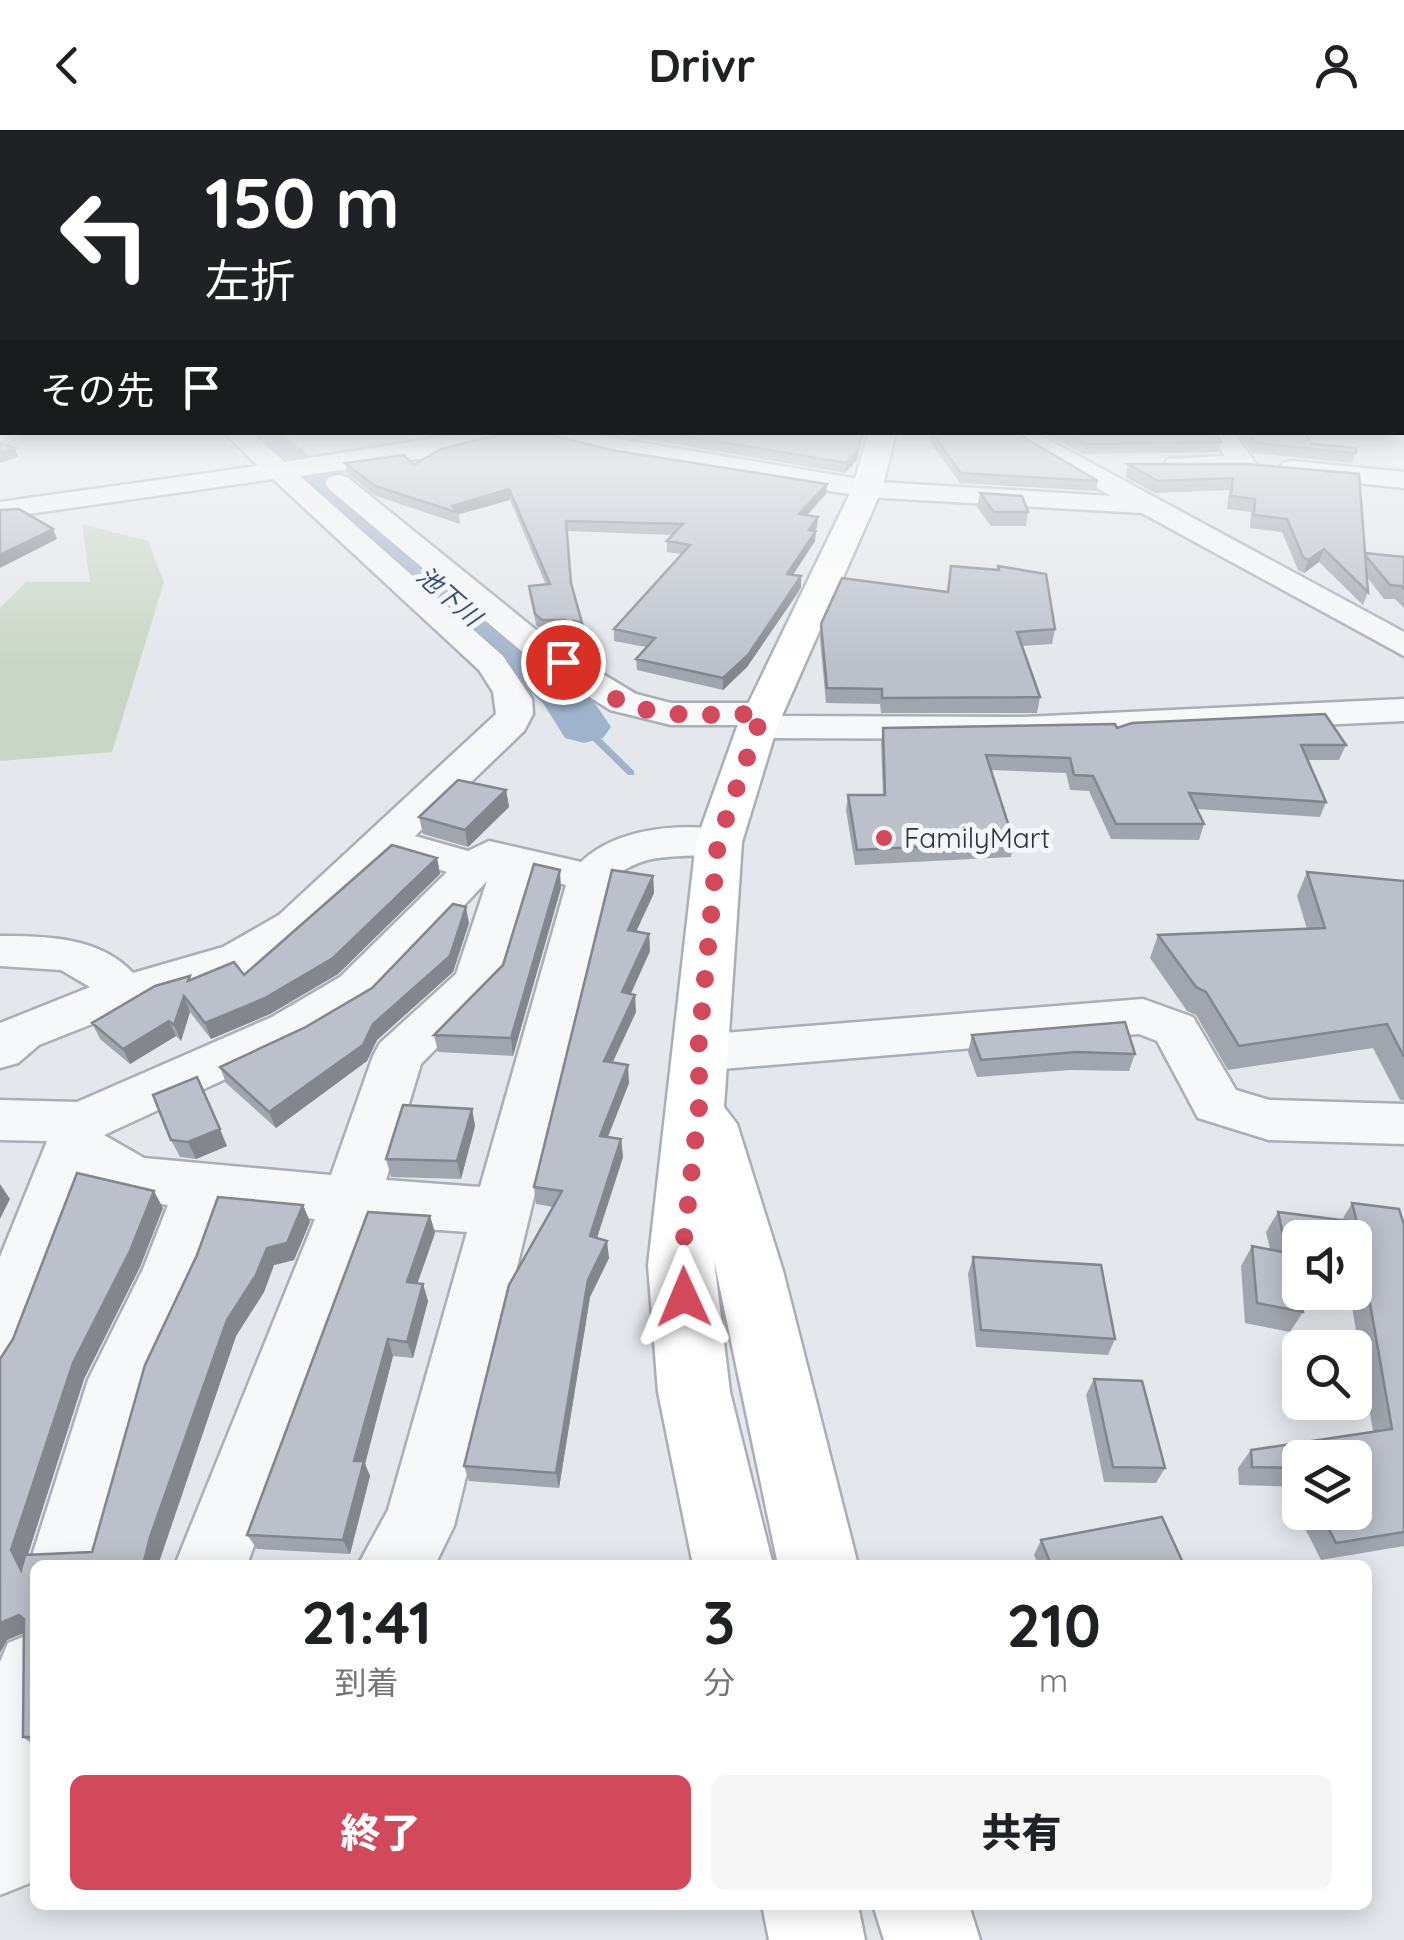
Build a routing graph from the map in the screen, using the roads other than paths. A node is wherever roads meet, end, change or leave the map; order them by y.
1 (51, 500) edge
2 (326, 500) edge
3 (359, 500) edge
4 (861, 500) edge
5 (1052, 500) edge
6 (1138, 500) edge
7 (1149, 507) junction
8 (0, 510) edge
9 (1361, 622) junction
10 (1404, 624) edge
11 (1404, 646) edge
12 (1404, 710) edge
13 (759, 720) junction
14 (384, 840) junction
15 (718, 842) junction
16 (500, 864) junction
17 (590, 878) junction
18 (0, 951) edge
19 (123, 993) junction
20 (0, 1050) edge
21 (698, 1075) junction
22 (0, 1120) edge
23 (1404, 1124) edge
24 (77, 1134) junction
25 (203, 1186) junction
26 (351, 1200) junction
27 (502, 1212) junction
28 (0, 1334) edge
29 (66, 1560) edge
30 (213, 1560) edge
31 (397, 1560) edge
32 (733, 1560) edge
33 (817, 1560) edge
34 (30, 1696) edge
35 (0, 1853) edge
36 (30, 1868) edge
37 (0, 1871) edge
38 (811, 1910) edge
39 (923, 1910) edge
40 (816, 1940) edge
41 (932, 1940) edge

1 - 8 street
2 - 14 street
3 - 13 street
4 - 13 main road
5 - 7 street
6 - 7 street
7 - 9 street
9 - 10 street
9 - 11 street
12 - 13 street
13 - 15 main road
14 - 16 street
14 - 19 street
15 - 17 street
15 - 21 main road
16 - 17 street
16 - 24 street
16 - 26 street
17 - 27 street
18 - 19 street
19 - 20 street
21 - 23 street
21 - 32 main road
21 - 33 main road
22 - 24 street
24 - 25 street
24 - 28 street
25 - 26 street
25 - 29 street
26 - 27 street
26 - 30 street
27 - 31 street
34 - 35 street
36 - 37 street
38 - 40 main road
39 - 41 main road

